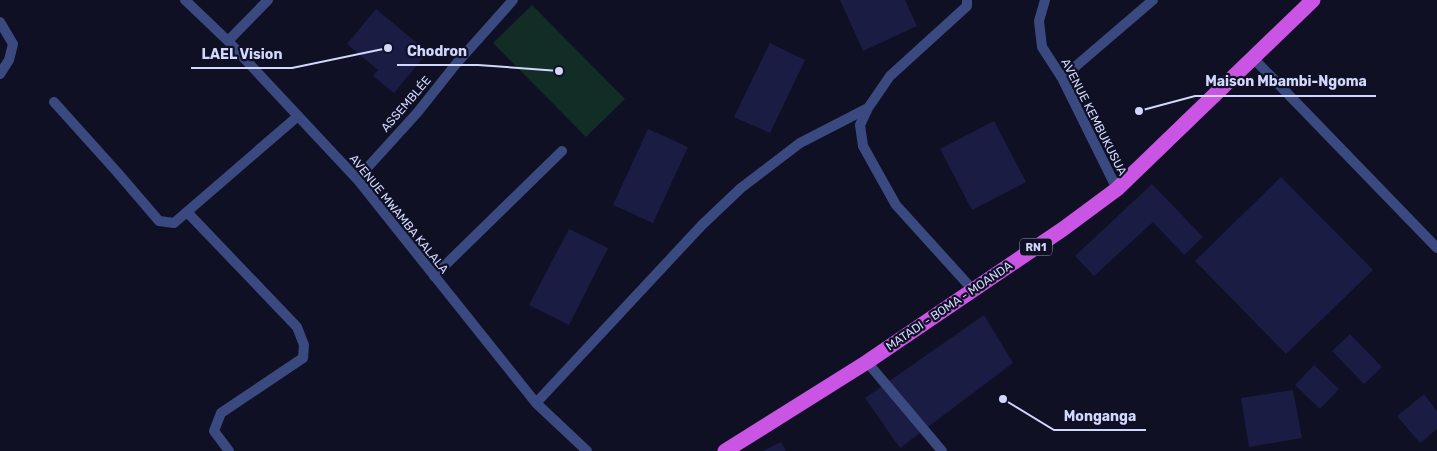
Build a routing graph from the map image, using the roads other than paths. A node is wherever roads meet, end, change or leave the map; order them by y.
1 (185, 0) edge
2 (268, 0) edge
3 (513, 0) edge
4 (967, 0) edge
5 (1045, 0) edge
6 (1153, 0) edge
7 (1313, 0) edge
8 (0, 22) edge
9 (228, 41) junction
10 (1253, 58) junction
11 (0, 74) edge
12 (1062, 78) junction
13 (54, 102) dead end
14 (868, 108) junction
15 (298, 116) junction
16 (562, 151) dead end
17 (357, 179) junction
18 (1117, 189) junction
19 (187, 212) junction
20 (1437, 248) edge
21 (434, 276) junction
22 (973, 290) junction
23 (867, 362) junction
24 (536, 403) junction
25 (229, 451) edge
26 (587, 451) edge
27 (725, 451) edge
28 (942, 451) edge

1 - 9 street, AVENUE MWAMBA KALALA
2 - 9 street
3 - 17 street, ASSEMBLÉE
4 - 14 street
5 - 12 street, AVENUE KEMBUKUSUA
6 - 12 street
7 - 10 highway, MATADI - BOMA - MOANDA / RN1
8 - 11 street
9 - 15 street, AVENUE MWAMBA KALALA
10 - 18 highway, MATADI - BOMA - MOANDA / RN1
10 - 20 street
12 - 18 street, AVENUE KEMBUKUSUA
13 - 19 street
14 - 22 street
14 - 24 street
15 - 17 street, AVENUE MWAMBA KALALA
15 - 19 street
16 - 21 street
17 - 21 street, AVENUE MWAMBA KALALA
18 - 22 highway, MATADI - BOMA - MOANDA / RN1
19 - 25 street
21 - 24 street, AVENUE MWAMBA KALALA
22 - 23 highway, MATADI - BOMA - MOANDA / RN1
23 - 27 highway, MATADI - BOMA - MOANDA / RN1
23 - 28 street
24 - 26 street, AVENUE MWAMBA KALALA

